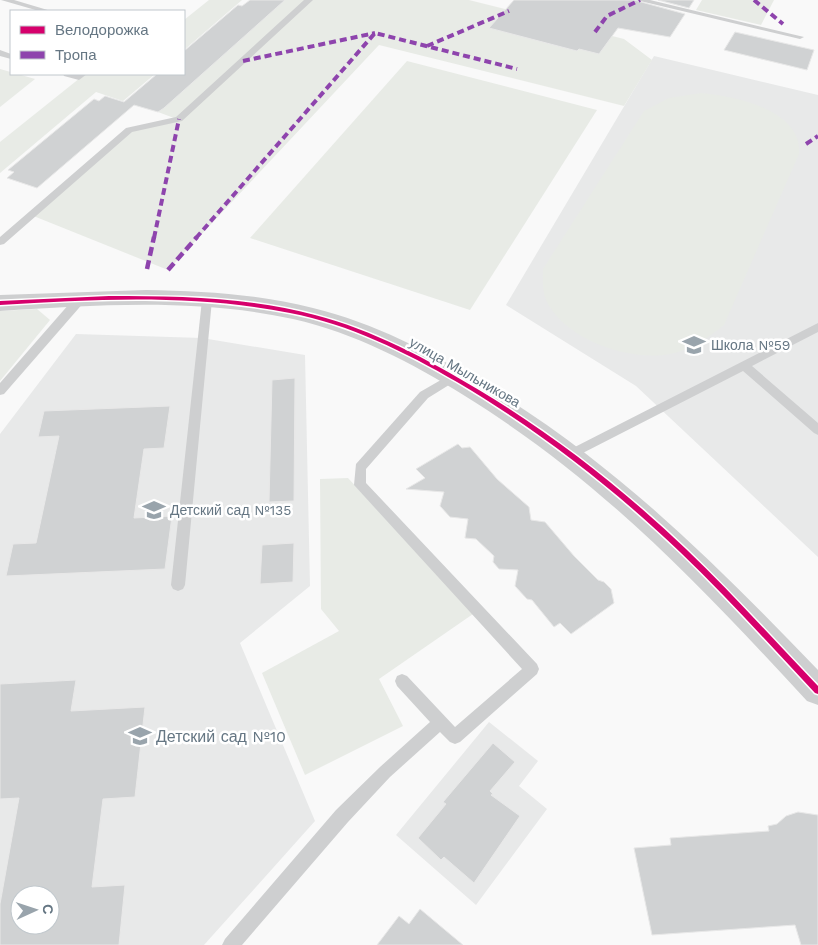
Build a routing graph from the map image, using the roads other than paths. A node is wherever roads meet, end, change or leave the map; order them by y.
1 (4, 0) edge
2 (41, 0) edge
3 (309, 0) edge
4 (640, 0) edge
5 (31, 7) junction
6 (42, 10) edge
7 (800, 37) dead end
8 (0, 242) edge
9 (81, 298) junction
10 (207, 300) junction
11 (0, 302) edge
12 (818, 327) edge
13 (744, 365) junction
14 (453, 377) junction
15 (0, 391) edge
16 (818, 430) edge
17 (570, 454) junction
18 (178, 585) dead end
19 (402, 681) dead end
20 (818, 692) edge
21 (440, 723) junction
22 (231, 945) edge

1 - 5 lane
2 - 5 lane
3 - 8 lane
4 - 7 lane
5 - 6 lane
9 - 10 street, улица Мыльникова
9 - 11 street, улица Мыльникова
9 - 15 lane
10 - 14 street, улица Мыльникова
10 - 18 lane
12 - 13 lane
13 - 16 lane
13 - 17 lane
14 - 17 street, улица Мыльникова
14 - 21 lane
17 - 20 street, улица Мыльникова
19 - 21 lane
21 - 22 lane

